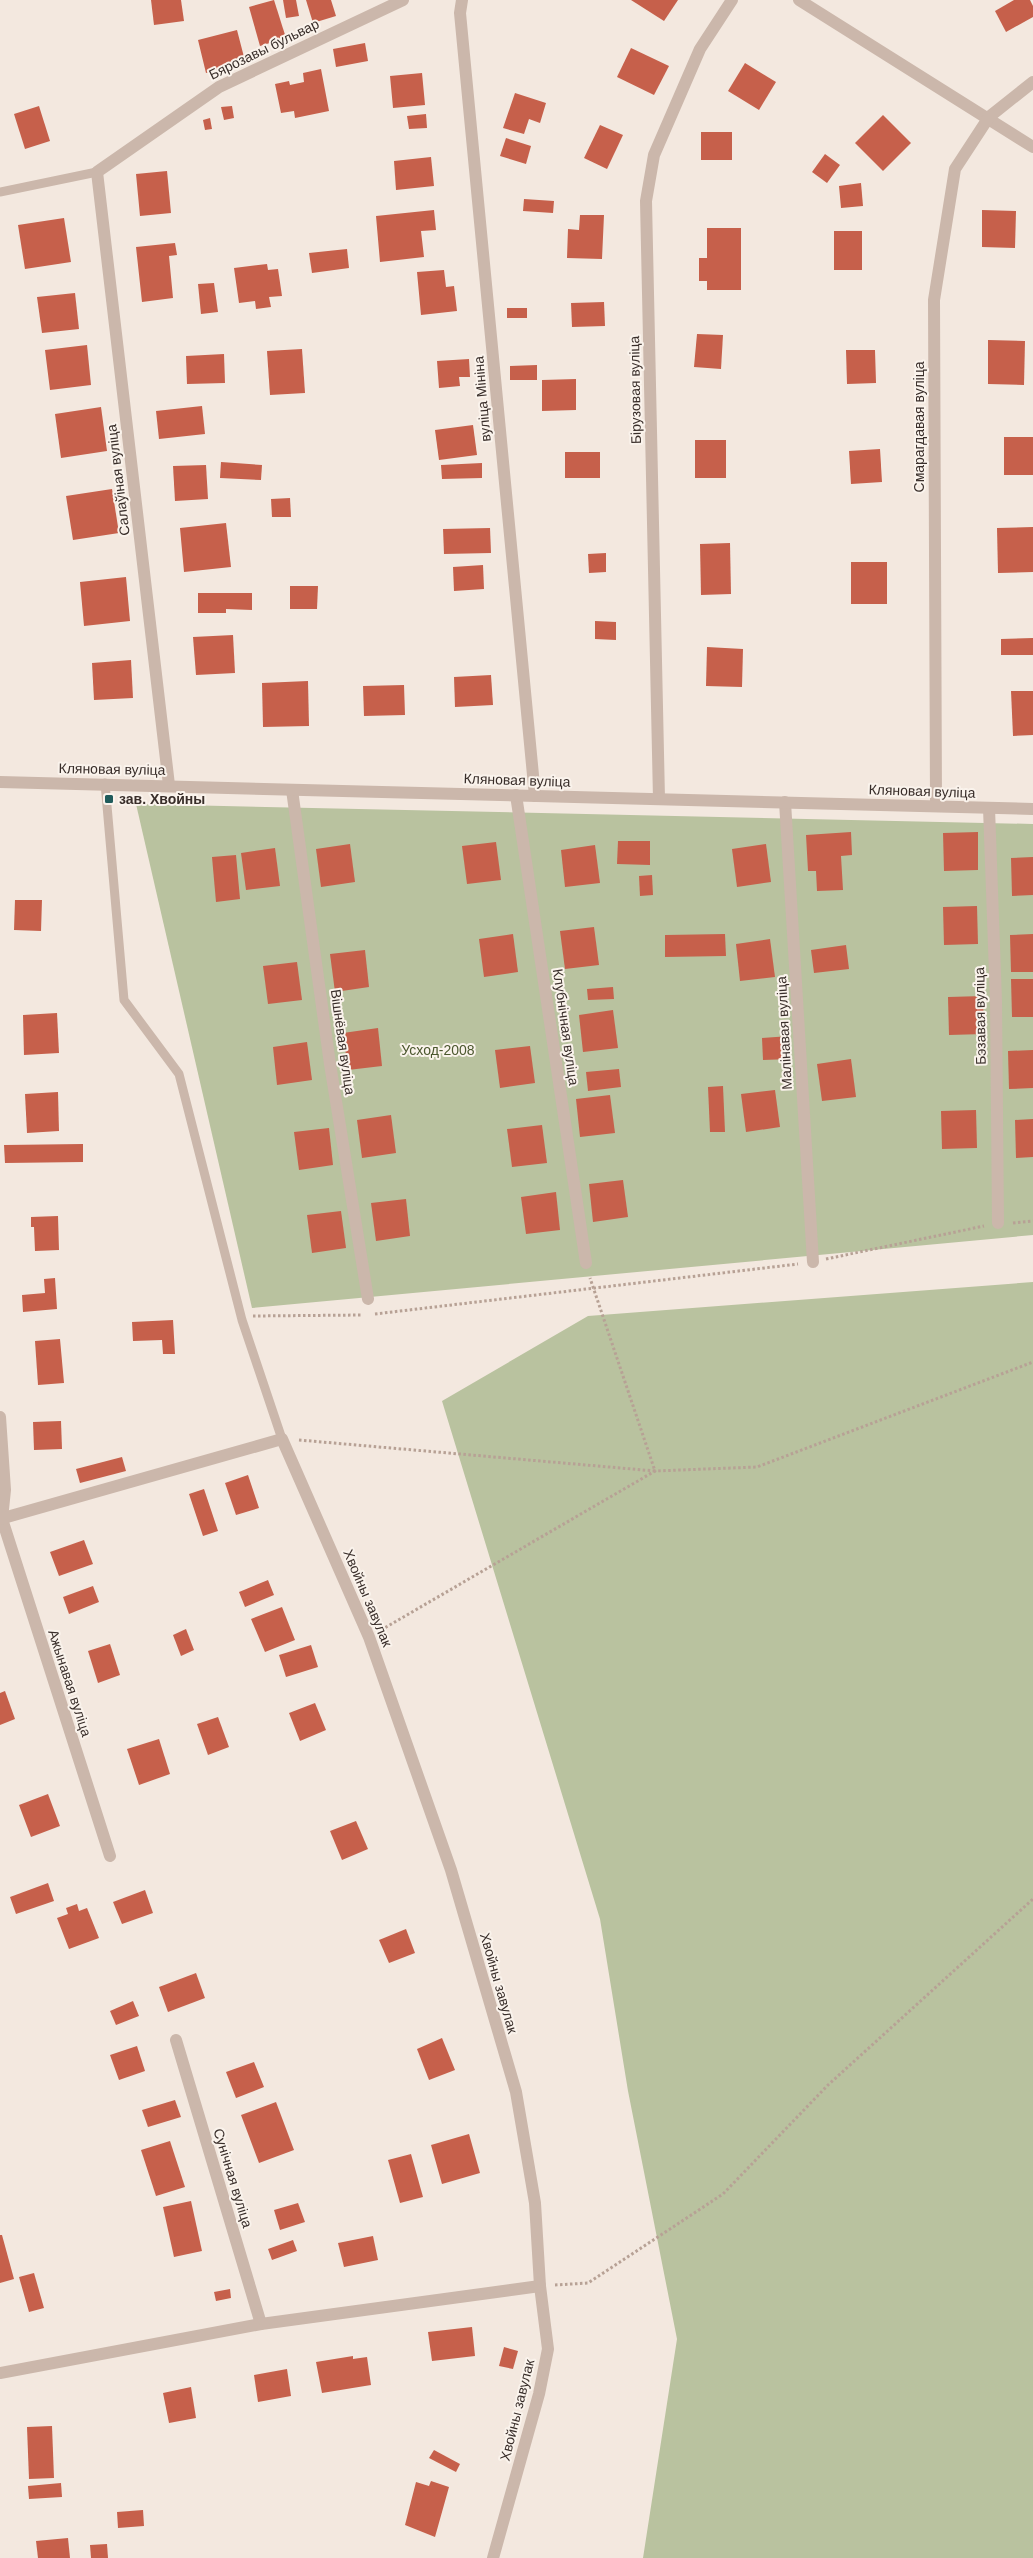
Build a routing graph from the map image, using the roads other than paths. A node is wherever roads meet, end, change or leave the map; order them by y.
1 (403, 0) edge
2 (462, 0) edge
3 (732, 0) edge
4 (799, 0) edge
5 (1033, 82) edge
6 (989, 117) junction
7 (1033, 147) edge
8 (97, 172) junction
9 (0, 192) edge
10 (0, 782) edge
11 (105, 784) junction
12 (169, 785) junction
13 (292, 790) junction
14 (516, 795) junction
15 (535, 796) junction
16 (659, 798) junction
17 (785, 802) junction
18 (936, 805) junction
19 (989, 808) junction
20 (1033, 809) edge
21 (998, 1223) dead end
22 (813, 1262) dead end
23 (586, 1263) road end
24 (368, 1298) dead end
25 (0, 1417) edge
26 (282, 1439) junction
27 (1, 1519) edge
28 (110, 1856) dead end
29 (176, 2040) dead end
30 (540, 2286) junction
31 (261, 2324) junction
32 (0, 2373) edge
33 (493, 2558) edge

1 - 8 street, Бярозавы бульвар
2 - 15 street, вуліца Мініна
3 - 16 street, Бірузовая вуліца
4 - 6 street
5 - 6 street, Смарагдавая вуліца
6 - 7 street
6 - 18 street, Смарагдавая вуліца
8 - 9 lane
8 - 12 street, Салаўіная вуліца
10 - 11 street, Кляновая вуліца
11 - 12 street, Кляновая вуліца
11 - 26 lane
12 - 13 street, Кляновая вуліца
13 - 14 street, Кляновая вуліца
13 - 24 street, Вішнёвая вуліца
14 - 15 street, Кляновая вуліца
14 - 23 street, Клубнічная вуліца
15 - 16 street, Кляновая вуліца
16 - 17 street, Кляновая вуліца
17 - 18 street, Кляновая вуліца
17 - 22 street, Малінавая вуліца
18 - 19 street, Кляновая вуліца
19 - 20 street, Кляновая вуліца
19 - 21 street, Бэзавая вуліца
25 - 27 street
26 - 27 street
26 - 30 street, Хвойны завулак
27 - 28 street, Ажынавая вуліца
29 - 31 street, Сунічная вуліца
30 - 31 street
30 - 33 street, Хвойны завулак
31 - 32 street

